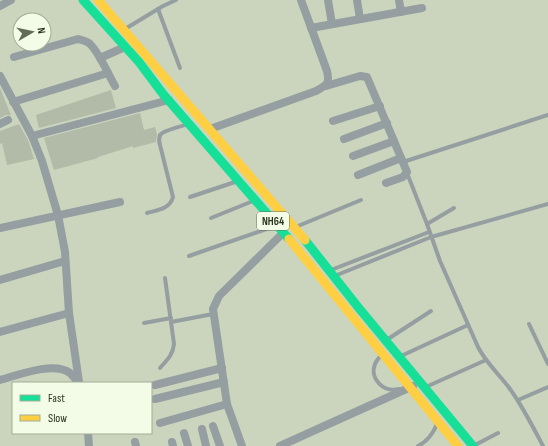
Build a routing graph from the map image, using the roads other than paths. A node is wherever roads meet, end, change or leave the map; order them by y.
1 (11, 0) edge
2 (83, 0) edge
3 (98, 0) edge
4 (176, 0) edge
5 (301, 0) edge
6 (328, 0) edge
7 (357, 0) edge
8 (399, 0) edge
9 (0, 6) edge
10 (422, 8) dead end
11 (158, 9) junction
12 (401, 12) junction
13 (360, 19) junction
14 (332, 24) junction
15 (311, 28) junction
16 (124, 29) junction
17 (115, 36) junction
18 (125, 47) junction
19 (14, 57) dead end
20 (100, 58) junction
21 (180, 68) dead end
22 (108, 74) junction
23 (0, 76) edge
24 (2, 85) edge
25 (115, 86) dead end
26 (326, 86) junction
27 (169, 100) junction
28 (13, 102) junction
29 (380, 106) junction
30 (548, 115) edge
31 (8, 120) dead end
32 (333, 121) dead end
33 (387, 123) junction
34 (0, 124) edge
35 (190, 124) junction
36 (210, 129) junction
37 (32, 136) junction
38 (344, 139) dead end
39 (394, 141) junction
40 (353, 156) dead end
41 (402, 160) junction
42 (407, 172) junction
43 (358, 175) dead end
44 (239, 181) junction
45 (386, 183) dead end
46 (190, 197) dead end
47 (256, 200) junction
48 (361, 200) dead end
49 (120, 202) dead end
50 (548, 204) edge
51 (454, 208) dead end
52 (147, 213) dead end
53 (58, 215) junction
54 (211, 218) dead end
55 (292, 224) junction
56 (428, 224) junction
57 (0, 228) edge
58 (280, 229) junction
59 (429, 232) junction
60 (431, 237) junction
61 (189, 256) dead end
62 (65, 261) junction
63 (331, 273) junction
64 (165, 278) dead end
65 (0, 280) edge
66 (431, 311) dead end
67 (69, 313) junction
68 (213, 314) junction
69 (171, 320) junction
70 (144, 323) dead end
71 (530, 324) dead end
72 (468, 325) junction
73 (0, 332) edge
74 (386, 341) junction
75 (382, 354) junction
76 (400, 357) junction
77 (486, 360) junction
78 (548, 364) edge
79 (160, 368) dead end
80 (222, 368) junction
81 (0, 380) edge
82 (78, 382) edge
83 (79, 382) edge
84 (224, 382) junction
85 (155, 385) dead end
86 (423, 385) junction
87 (410, 386) junction
88 (548, 387) edge
89 (155, 399) dead end
90 (518, 400) junction
91 (227, 404) junction
92 (438, 422) junction
93 (160, 424) dead end
94 (213, 426) dead end
95 (202, 429) dead end
96 (184, 433) dead end
97 (498, 433) dead end
98 (88, 434) edge
99 (89, 446) edge
100 (188, 446) edge
101 (206, 446) edge
102 (220, 446) edge
103 (242, 446) edge
104 (280, 446) edge
105 (418, 446) edge
106 (458, 446) edge
107 (473, 446) edge
108 (543, 446) edge

1 - 9 street
2 - 17 highway, NH64
3 - 16 highway, NH64
4 - 11 lane
5 - 15 street
6 - 14 street
7 - 13 street
8 - 12 street
10 - 12 street
11 - 16 lane
11 - 21 lane
12 - 13 street
13 - 14 street
14 - 15 street
15 - 26 street
16 - 17 lane
16 - 36 highway, NH64
17 - 18 highway, NH64
18 - 20 street
18 - 27 highway, NH64
19 - 20 street
20 - 22 street
22 - 25 street
22 - 28 street
23 - 24 street
24 - 28 street
26 - 29 street
26 - 36 street
27 - 35 highway, NH64
27 - 37 street
28 - 37 street
29 - 32 street
29 - 33 street
30 - 41 lane
31 - 34 street
33 - 38 street
33 - 39 street
35 - 44 highway, NH64
35 - 52 lane
36 - 55 highway, NH64
37 - 53 street
39 - 40 street
39 - 41 street
41 - 42 street
41 - 43 street
42 - 45 street
42 - 56 lane
44 - 46 lane
44 - 47 highway, NH64
47 - 54 lane
47 - 58 highway, NH64
48 - 55 lane
49 - 53 street
50 - 60 lane
51 - 56 lane
53 - 57 street
53 - 62 street
55 - 58 lane
55 - 58 lane
55 - 63 highway, NH64
56 - 59 lane
58 - 61 lane
58 - 68 street
58 - 75 highway, NH64
59 - 60 lane
59 - 63 lane
60 - 63 lane
60 - 72 lane
62 - 65 street
62 - 67 street
63 - 74 highway, NH64
64 - 69 lane
66 - 74 lane
67 - 73 street
67 - 83 street
68 - 69 lane
68 - 80 street
69 - 70 lane
69 - 79 lane
71 - 78 lane
72 - 76 lane
72 - 77 lane
74 - 76 highway, NH64
75 - 87 highway, NH64
75 - 87 lane
76 - 86 highway, NH64
77 - 86 lane
77 - 90 lane
80 - 84 street
80 - 85 street
81 - 82 street
84 - 89 street
84 - 91 street
86 - 87 street
86 - 107 highway, NH64
87 - 92 highway, NH64
87 - 104 street
88 - 90 lane
90 - 108 lane
91 - 93 street
91 - 103 street
92 - 105 lane
92 - 106 highway, NH64
94 - 102 street
95 - 101 street
96 - 100 street
97 - 107 lane
98 - 99 street

